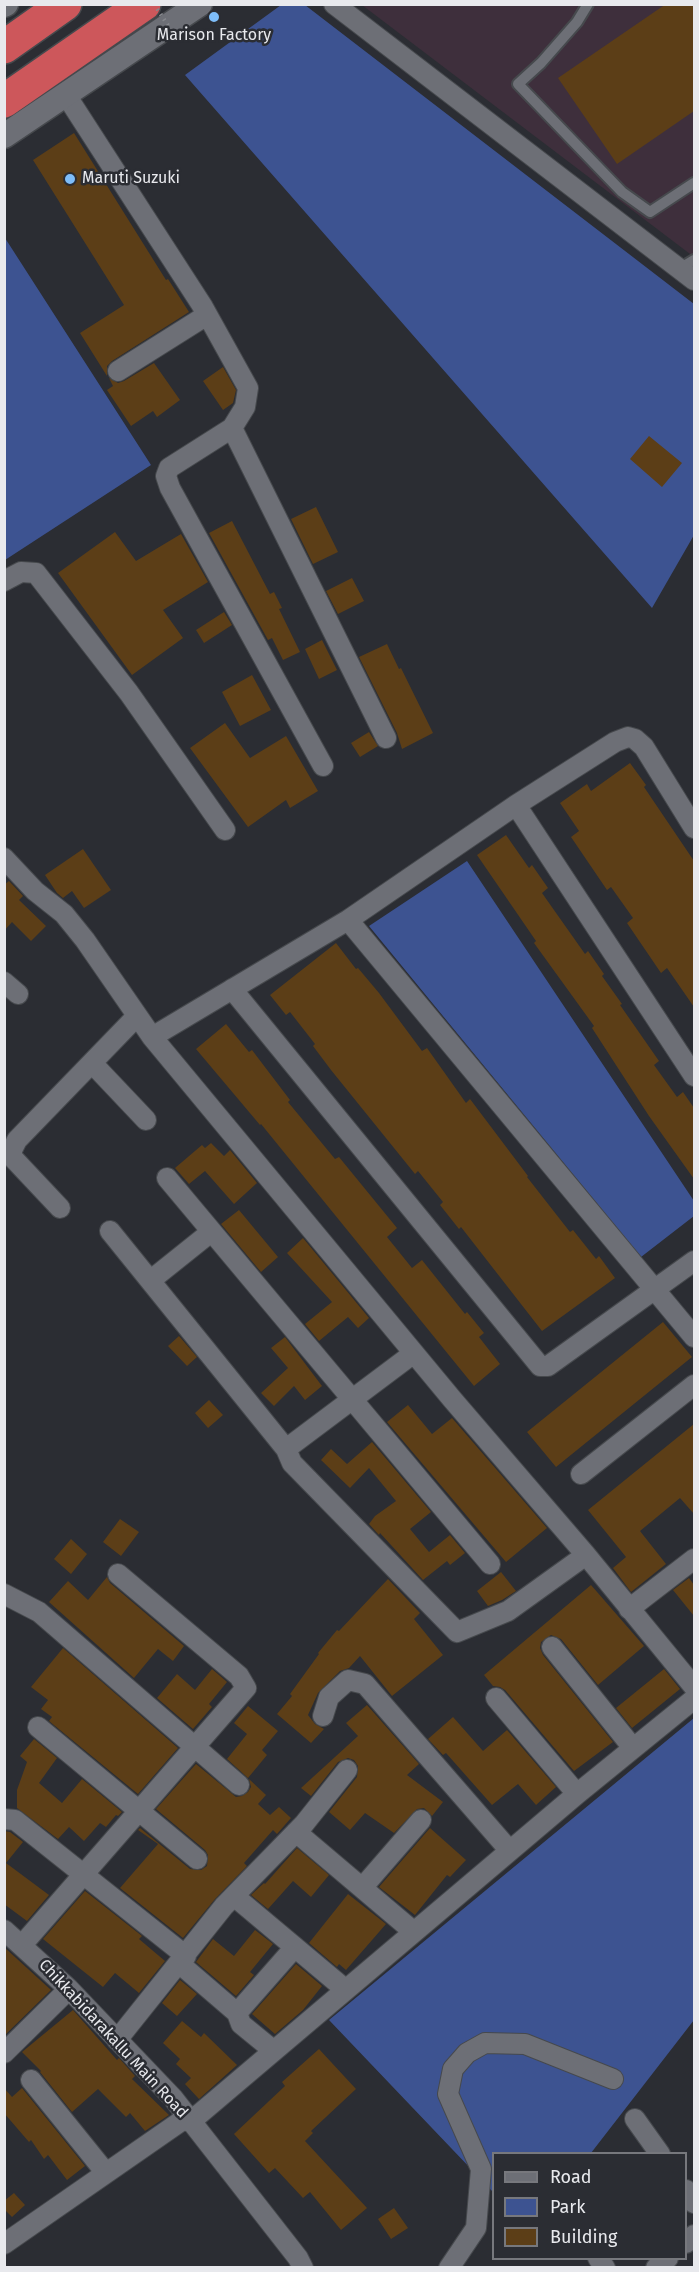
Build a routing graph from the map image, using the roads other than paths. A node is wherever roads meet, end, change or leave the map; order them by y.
1 (65, 4) edge
2 (144, 4) edge
3 (200, 4) edge
4 (334, 4) edge
5 (588, 4) edge
6 (4, 47) edge
7 (66, 95) junction
8 (4, 101) edge
9 (4, 136) edge
10 (694, 183) edge
11 (689, 270) edge
12 (207, 315) junction
13 (118, 371) dead end
14 (232, 428) junction
15 (4, 581) edge
16 (386, 738) dead end
17 (323, 766) dead end
18 (516, 805) junction
19 (694, 828) edge
20 (225, 830) dead end
21 (4, 858) edge
22 (348, 920) junction
23 (232, 989) junction
24 (137, 1016) junction
25 (152, 1037) junction
26 (92, 1063) junction
27 (694, 1076) edge
28 (146, 1120) dead end
29 (167, 1178) dead end
30 (60, 1208) dead end
31 (110, 1231) dead end
32 (211, 1232) junction
33 (694, 1261) edge
34 (151, 1280) junction
35 (656, 1289) junction
36 (694, 1337) edge
37 (414, 1353) junction
38 (694, 1385) edge
39 (351, 1400) junction
40 (286, 1449) junction
41 (581, 1474) dead end
42 (586, 1554) junction
43 (694, 1559) edge
44 (490, 1564) dead end
45 (118, 1574) dead end
46 (4, 1594) edge
47 (629, 1609) junction
48 (552, 1647) dead end
49 (694, 1688) edge
50 (496, 1698) dead end
51 (694, 1699) edge
52 (323, 1716) dead end
53 (38, 1727) dead end
54 (195, 1747) junction
55 (633, 1748) junction
56 (347, 1770) dead end
57 (239, 1785) dead end
58 (577, 1794) junction
59 (140, 1810) junction
60 (4, 1819) edge
61 (421, 1820) dead end
62 (296, 1832) junction
63 (510, 1851) junction
64 (197, 1859) dead end
65 (83, 1874) junction
66 (362, 1888) junction
67 (234, 1896) junction
68 (4, 1930) edge
69 (414, 1932) junction
70 (22, 1945) junction
71 (295, 1947) junction
72 (183, 1960) junction
73 (69, 1989) junction
74 (346, 1990) junction
75 (237, 2013) junction
76 (117, 2040) junction
77 (274, 2051) junction
78 (4, 2053) edge
79 (613, 2079) dead end
80 (31, 2080) dead end
81 (189, 2119) junction
82 (635, 2119) dead end
83 (659, 2152) edge
84 (106, 2173) junction
85 (4, 2244) edge
86 (303, 2268) edge
87 (449, 2268) edge

1 - 6 highway
2 - 8 highway
3 - 7 street
4 - 11 street
5 - 10 lane
7 - 9 street
7 - 12 street
12 - 13 street
12 - 14 street
14 - 16 street
14 - 17 street
15 - 20 street
18 - 19 street
18 - 22 street
18 - 27 street
21 - 24 street
22 - 23 street
22 - 35 street
23 - 25 street
23 - 35 street
24 - 25 street
24 - 26 street
25 - 37 street
26 - 28 street
26 - 30 street
29 - 32 street
31 - 34 street
32 - 34 street
32 - 39 street
33 - 35 street
34 - 40 street
35 - 36 street
37 - 39 street
37 - 42 street
38 - 41 street
39 - 40 street
39 - 44 street
40 - 42 street
42 - 47 street
43 - 47 street
45 - 54 street
46 - 54 street
47 - 49 street
48 - 55 street
50 - 58 street
51 - 55 street
52 - 63 street
53 - 59 street
54 - 57 street
54 - 59 street
55 - 58 street
56 - 62 street
58 - 63 street
59 - 64 street
59 - 65 street
60 - 65 street
61 - 66 street
62 - 66 street
62 - 67 street
63 - 69 street
65 - 70 street
65 - 72 street
66 - 69 street
67 - 71 street
67 - 72 street
68 - 70 street, Chikkabidarakallu Main Road
69 - 74 street
70 - 73 street, Chikkabidarakallu Main Road
71 - 74 street
71 - 75 street
72 - 75 street
72 - 76 street
73 - 76 street, Chikkabidarakallu Main Road
73 - 78 street
74 - 77 street
75 - 77 street
76 - 81 street, Chikkabidarakallu Main Road
77 - 81 street
79 - 87 street
80 - 84 street
81 - 84 street
81 - 86 street, Chikkabidarakallu Main Road
82 - 83 street
84 - 85 street

